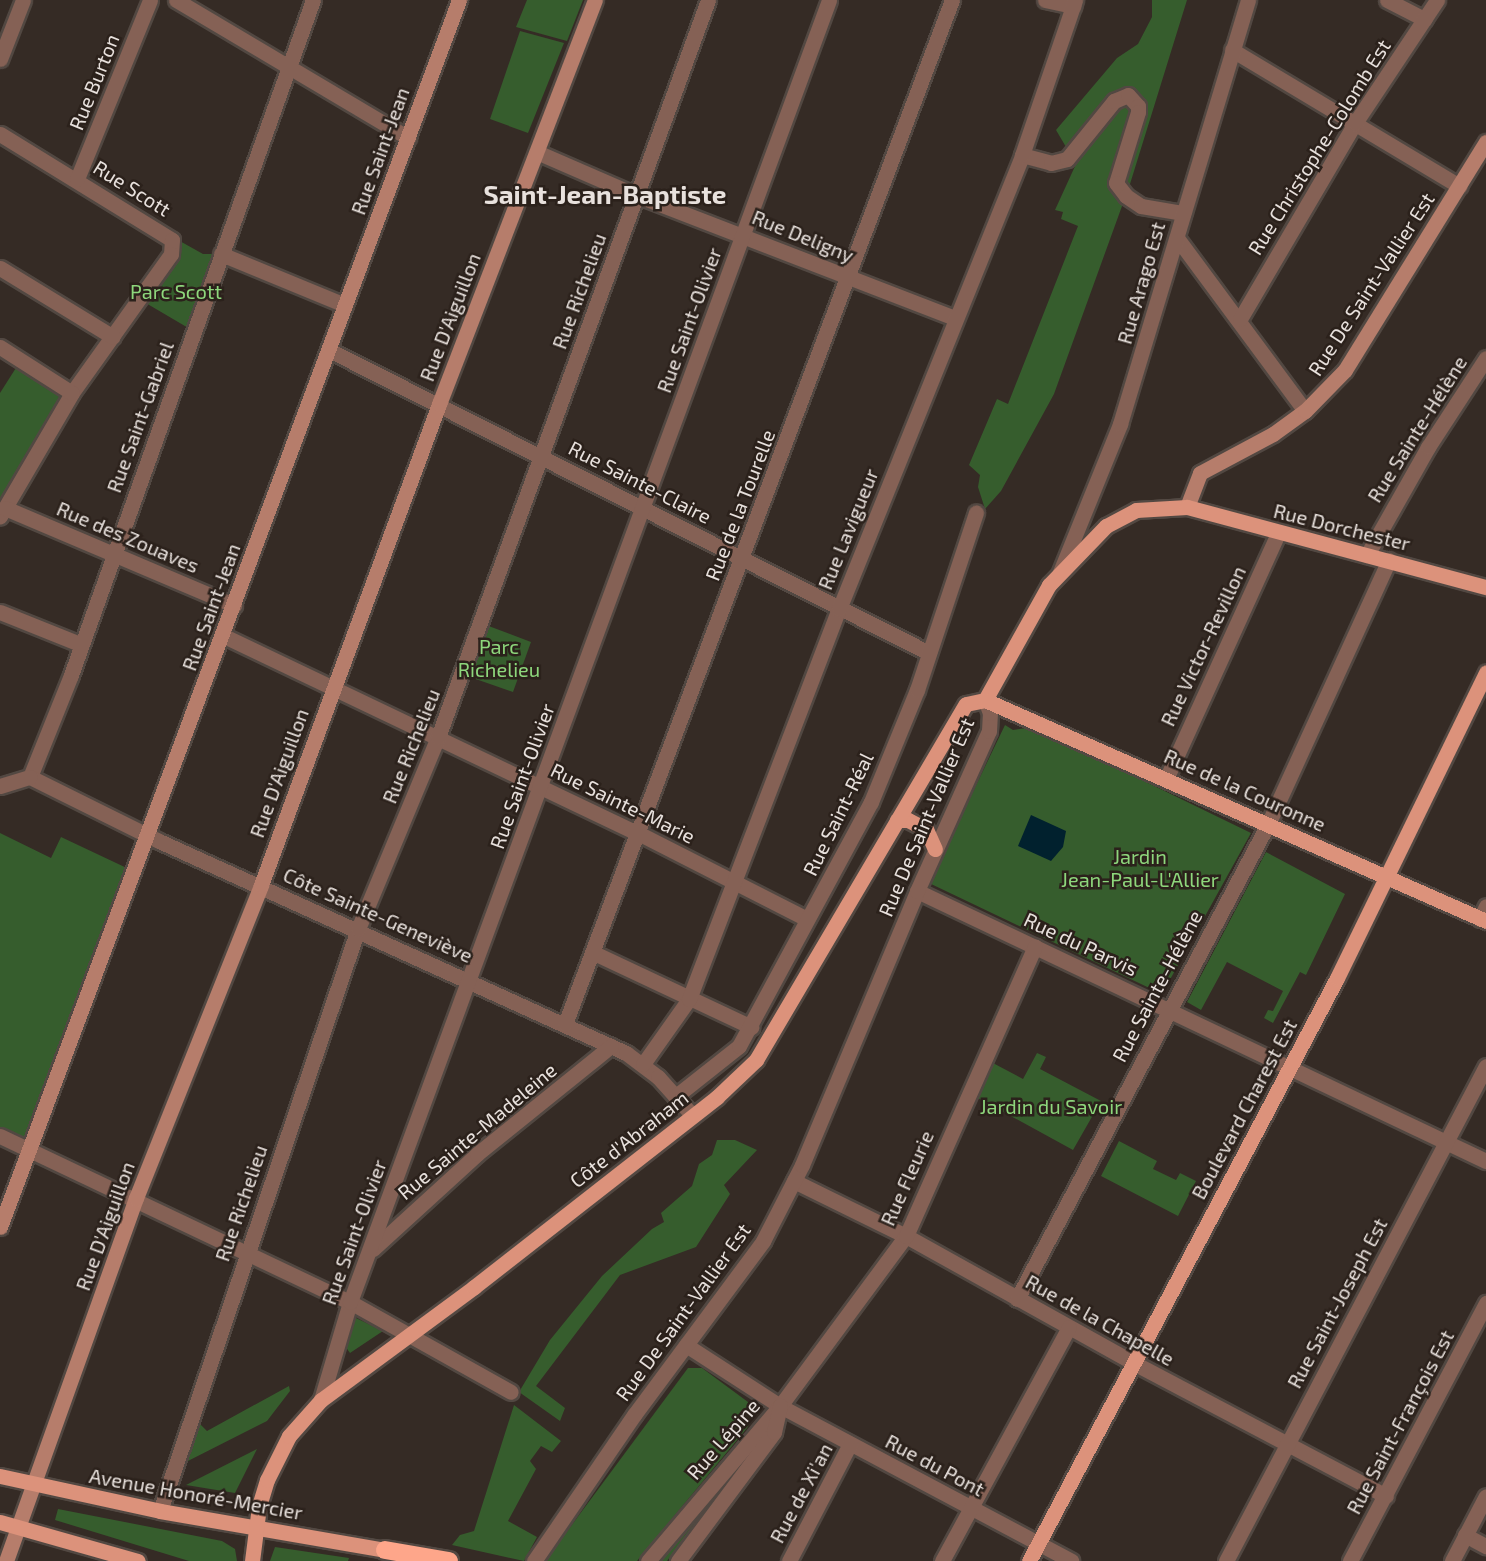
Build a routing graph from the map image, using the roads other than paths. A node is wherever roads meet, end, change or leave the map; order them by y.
1 (23, 0) edge
2 (150, 0) edge
3 (176, 0) edge
4 (313, 0) edge
5 (459, 0) edge
6 (595, 0) edge
7 (708, 0) edge
8 (829, 0) edge
9 (952, 0) edge
10 (1045, 0) edge
11 (1248, 0) edge
12 (1387, 0) edge
13 (1437, 0) edge
14 (1074, 3) edge
15 (1424, 19) junction
16 (1232, 50) junction
17 (0, 59) edge
18 (290, 70) junction
19 (1355, 123) junction
20 (0, 134) edge
21 (408, 138) junction
22 (1486, 142) edge
23 (537, 152) junction
24 (1022, 155) junction
25 (77, 179) junction
26 (1459, 186) junction
27 (636, 195) junction
28 (1183, 213) junction
29 (743, 234) junction
30 (1177, 238) junction
31 (221, 254) junction
32 (0, 268) edge
33 (849, 278) junction
34 (345, 305) junction
35 (954, 318) junction
36 (1240, 320) junction
37 (113, 337) junction
38 (0, 347) edge
39 (329, 350) junction
40 (1486, 358) edge
41 (72, 393) junction
42 (439, 404) junction
43 (1305, 411) junction
44 (542, 455) junction
45 (643, 506) junction
46 (1187, 507) junction
47 (3, 512) edge
48 (976, 513) dead end
49 (1278, 533) junction
50 (114, 554) junction
51 (1367, 555) junction
52 (742, 558) junction
53 (1389, 560) junction
54 (1060, 572) junction
55 (1486, 587) edge
56 (234, 605) junction
57 (839, 609) junction
58 (0, 612) edge
59 (224, 636) junction
60 (82, 645) junction
61 (930, 653) junction
62 (1486, 672) edge
63 (333, 687) junction
64 (985, 700) junction
65 (438, 737) junction
66 (30, 777) junction
67 (1167, 777) junction
68 (0, 786) edge
69 (541, 787) junction
70 (897, 820) junction
71 (1269, 822) junction
72 (147, 834) junction
73 (640, 834) junction
74 (935, 849) junction
75 (1386, 877) junction
76 (736, 882) junction
77 (261, 885) junction
78 (917, 891) junction
79 (1484, 915) edge
80 (807, 919) junction
81 (358, 929) junction
82 (1035, 946) junction
83 (594, 953) junction
84 (468, 979) junction
85 (690, 999) junction
86 (1169, 1008) junction
87 (565, 1024) junction
88 (751, 1028) junction
89 (611, 1046) junction
90 (643, 1064) junction
91 (1291, 1066) junction
92 (1486, 1066) edge
93 (676, 1096) junction
94 (693, 1116) junction
95 (0, 1136) edge
96 (1446, 1141) junction
97 (29, 1150) junction
98 (1486, 1161) edge
99 (794, 1181) junction
100 (136, 1198) junction
101 (0, 1227) edge
102 (906, 1236) junction
103 (372, 1250) junction
104 (246, 1251) junction
105 (1017, 1299) junction
106 (350, 1302) junction
107 (1486, 1303) edge
108 (1069, 1327) junction
109 (410, 1335) junction
110 (686, 1346) junction
111 (1132, 1362) junction
112 (511, 1392) dead end
113 (321, 1400) junction
114 (780, 1406) junction
115 (850, 1444) junction
116 (1287, 1444) junction
117 (0, 1476) edge
118 (34, 1485) junction
119 (1386, 1496) junction
120 (1486, 1496) edge
121 (970, 1507) junction
122 (160, 1510) junction
123 (0, 1522) edge
124 (256, 1526) junction
125 (20, 1527) junction
126 (1465, 1535) junction
127 (1038, 1544) junction
128 (1486, 1546) edge
129 (383, 1555) edge
130 (6, 1561) edge
131 (138, 1561) edge
132 (252, 1561) edge
133 (449, 1561) edge
134 (534, 1561) edge
135 (648, 1561) edge
136 (678, 1561) edge
137 (789, 1561) edge
138 (942, 1561) edge
139 (1029, 1561) edge
140 (1071, 1561) edge
141 (1226, 1561) edge
142 (1350, 1561) edge
143 (1452, 1561) edge

1 - 17 street
2 - 25 street, Rue Burton
3 - 18 street
4 - 18 street, Rue Saint-Gabriel
5 - 21 street, Rue Saint-Jean
6 - 23 street, Rue D'Aiguillon
7 - 27 street, Rue Richelieu
8 - 29 street, Rue Saint-Olivier
9 - 33 street, Rue de la Tourelle
10 - 14 street
11 - 16 street, Rue Arago Est
12 - 15 street
13 - 15 street, Rue Christophe-Colomb Est
14 - 24 street, Rue Lavigueur
15 - 19 street, Rue Christophe-Colomb Est
16 - 19 street
16 - 28 street, Rue Arago Est
18 - 21 street
18 - 31 street, Rue Saint-Gabriel
19 - 26 street
19 - 36 street, Rue Christophe-Colomb Est
20 - 25 street, Rue Scott
21 - 34 street, Rue Saint-Jean
22 - 26 street, Rue De Saint-Vallier Est
23 - 27 street, Rue Deligny
23 - 42 street, Rue D'Aiguillon
24 - 28 street
24 - 35 street, Rue Lavigueur
25 - 37 street, Rue Scott
26 - 43 street, Rue De Saint-Vallier Est
27 - 29 street, Rue Deligny
27 - 44 street, Rue Richelieu
28 - 30 street, Rue Arago Est
29 - 33 street, Rue Deligny
29 - 45 street, Rue Saint-Olivier
30 - 36 street
30 - 54 street, Rue Arago Est
31 - 34 street
31 - 50 street, Rue Saint-Gabriel
32 - 37 street
33 - 35 street, Rue Deligny
33 - 52 street, Rue de la Tourelle
34 - 39 street, Rue Saint-Jean
35 - 57 street, Rue Lavigueur
36 - 43 street
37 - 41 street
38 - 41 street
39 - 42 street, Rue Sainte-Claire
39 - 56 street, Rue Saint-Jean
40 - 51 street, Rue Sainte-Hélène
41 - 47 street
42 - 44 street, Rue Sainte-Claire
42 - 63 street, Rue D'Aiguillon
43 - 46 street, Rue De Saint-Vallier Est
44 - 45 street, Rue Sainte-Claire
44 - 65 street, Rue Richelieu
45 - 52 street, Rue Sainte-Claire
45 - 69 street, Rue Saint-Olivier
46 - 49 main road, Rue Dorchester
46 - 54 main road, Rue De Saint-Vallier Est
47 - 50 street, Rue des Zouaves
48 - 61 street, Rue Saint-Réal
49 - 51 main road, Rue Dorchester
49 - 67 street, Rue Victor-Revillon
50 - 56 street, Rue des Zouaves
50 - 60 street, Rue Saint-Gabriel
51 - 53 main road, Rue Dorchester
52 - 57 street, Rue Sainte-Claire
52 - 73 street, Rue de la Tourelle
53 - 55 main road, Rue Dorchester
53 - 71 street, Rue Sainte-Hélène
54 - 64 main road, Rue De Saint-Vallier Est
56 - 59 street, Rue Saint-Jean
57 - 61 street, Rue Sainte-Claire
57 - 76 street, Rue Lavigueur
58 - 60 street
59 - 63 street, Rue Sainte-Marie
59 - 72 street, Rue Saint-Jean
60 - 66 street, Rue Saint-Gabriel
61 - 80 street, Rue Saint-Réal
62 - 75 main road, Boulevard Charest Est
63 - 65 street, Rue Sainte-Marie
63 - 77 street, Rue D'Aiguillon
64 - 67 main road, Rue de la Couronne
64 - 70 main road, Côte d'Abraham
64 - 74 street, Rue De Saint-Vallier Est
65 - 69 street, Rue Sainte-Marie
65 - 81 street, Rue Richelieu
66 - 68 street
66 - 72 street, Côte Sainte-Geneviève
67 - 71 main road, Rue de la Couronne
69 - 73 street, Rue Sainte-Marie
69 - 84 street, Rue Saint-Olivier
70 - 74 main road
70 - 94 main road, Côte d'Abraham
71 - 75 main road, Rue de la Couronne
71 - 86 street, Rue Sainte-Hélène
72 - 77 street, Côte Sainte-Geneviève
72 - 97 street, Rue Saint-Jean
73 - 76 street, Rue Sainte-Marie
73 - 83 street, Rue de la Tourelle
74 - 78 street, Rue De Saint-Vallier Est
75 - 79 main road, Rue de la Couronne
75 - 91 main road, Boulevard Charest Est
76 - 80 street, Rue Sainte-Marie
76 - 85 street, Rue Lavigueur
77 - 81 street, Côte Sainte-Geneviève
77 - 100 street, Rue D'Aiguillon
78 - 82 street, Rue du Parvis
78 - 99 street, Rue De Saint-Vallier Est
80 - 88 street, Rue Saint-Réal
81 - 84 street, Côte Sainte-Geneviève
81 - 104 street, Rue Richelieu
82 - 86 street, Rue du Parvis
82 - 102 street, Rue Fleurie
83 - 85 street
83 - 87 street, Rue de la Tourelle
84 - 87 street, Côte Sainte-Geneviève
84 - 103 street, Rue Saint-Olivier
85 - 88 street
85 - 90 street, Rue Lavigueur
86 - 91 street, Rue du Parvis
86 - 105 street, Rue Sainte-Hélène
87 - 89 street, Côte Sainte-Geneviève
88 - 93 street, Rue Saint-Réal
89 - 90 street, Côte Sainte-Geneviève
89 - 103 street, Rue Sainte-Madeleine
90 - 93 street, Côte Sainte-Geneviève
91 - 96 street, Rue du Parvis
91 - 111 main road, Boulevard Charest Est
92 - 96 street, Rue Saint-Joseph Est
93 - 94 street, Côte Sainte-Geneviève
94 - 109 main road, Côte d'Abraham
95 - 97 street
96 - 98 street, Rue du Parvis
96 - 116 street, Rue Saint-Joseph Est
97 - 100 street
97 - 101 street, Rue Saint-Jean
99 - 102 street, Rue de la Chapelle
99 - 110 street, Rue De Saint-Vallier Est
100 - 104 street
100 - 118 street, Rue D'Aiguillon
102 - 105 street, Rue de la Chapelle
102 - 114 street, Rue Fleurie
103 - 106 street, Rue Saint-Olivier
104 - 106 street
104 - 122 street, Rue Richelieu
105 - 108 street, Rue de la Chapelle
106 - 109 street
106 - 113 street, Rue Saint-Olivier
107 - 119 street, Rue Saint-François Est
108 - 111 street, Rue de la Chapelle
108 - 121 street
109 - 112 street
109 - 113 main road, Côte d'Abraham
110 - 114 street, Rue du Pont
110 - 134 street, Rue De Saint-Vallier Est
111 - 116 street, Rue de la Chapelle
111 - 127 main road, Boulevard Charest Est
113 - 124 main road, Côte d'Abraham
114 - 115 street, Rue du Pont
114 - 135 street, Rue Lépine
114 - 136 street, Rue Lépine
115 - 121 street, Rue du Pont
115 - 137 street, Rue de Xi'an
116 - 119 street, Rue de la Chapelle
116 - 141 street, Rue Saint-Joseph Est
117 - 118 main road, Avenue Honoré-Mercier
118 - 122 main road, Avenue Honoré-Mercier
118 - 125 street, Rue D'Aiguillon
119 - 142 street, Rue Saint-François Est
120 - 126 street
121 - 127 street, Rue du Pont
121 - 138 street
122 - 124 main road, Avenue Honoré-Mercier
123 - 125 main road
124 - 129 main road, Avenue Honoré-Mercier
124 - 132 main road, Côte d'Abraham
125 - 130 street, Rue D'Aiguillon
125 - 131 main road
126 - 128 street
126 - 143 street
127 - 139 main road, Boulevard Charest Est
127 - 140 street, Rue du Pont
129 - 133 highway

